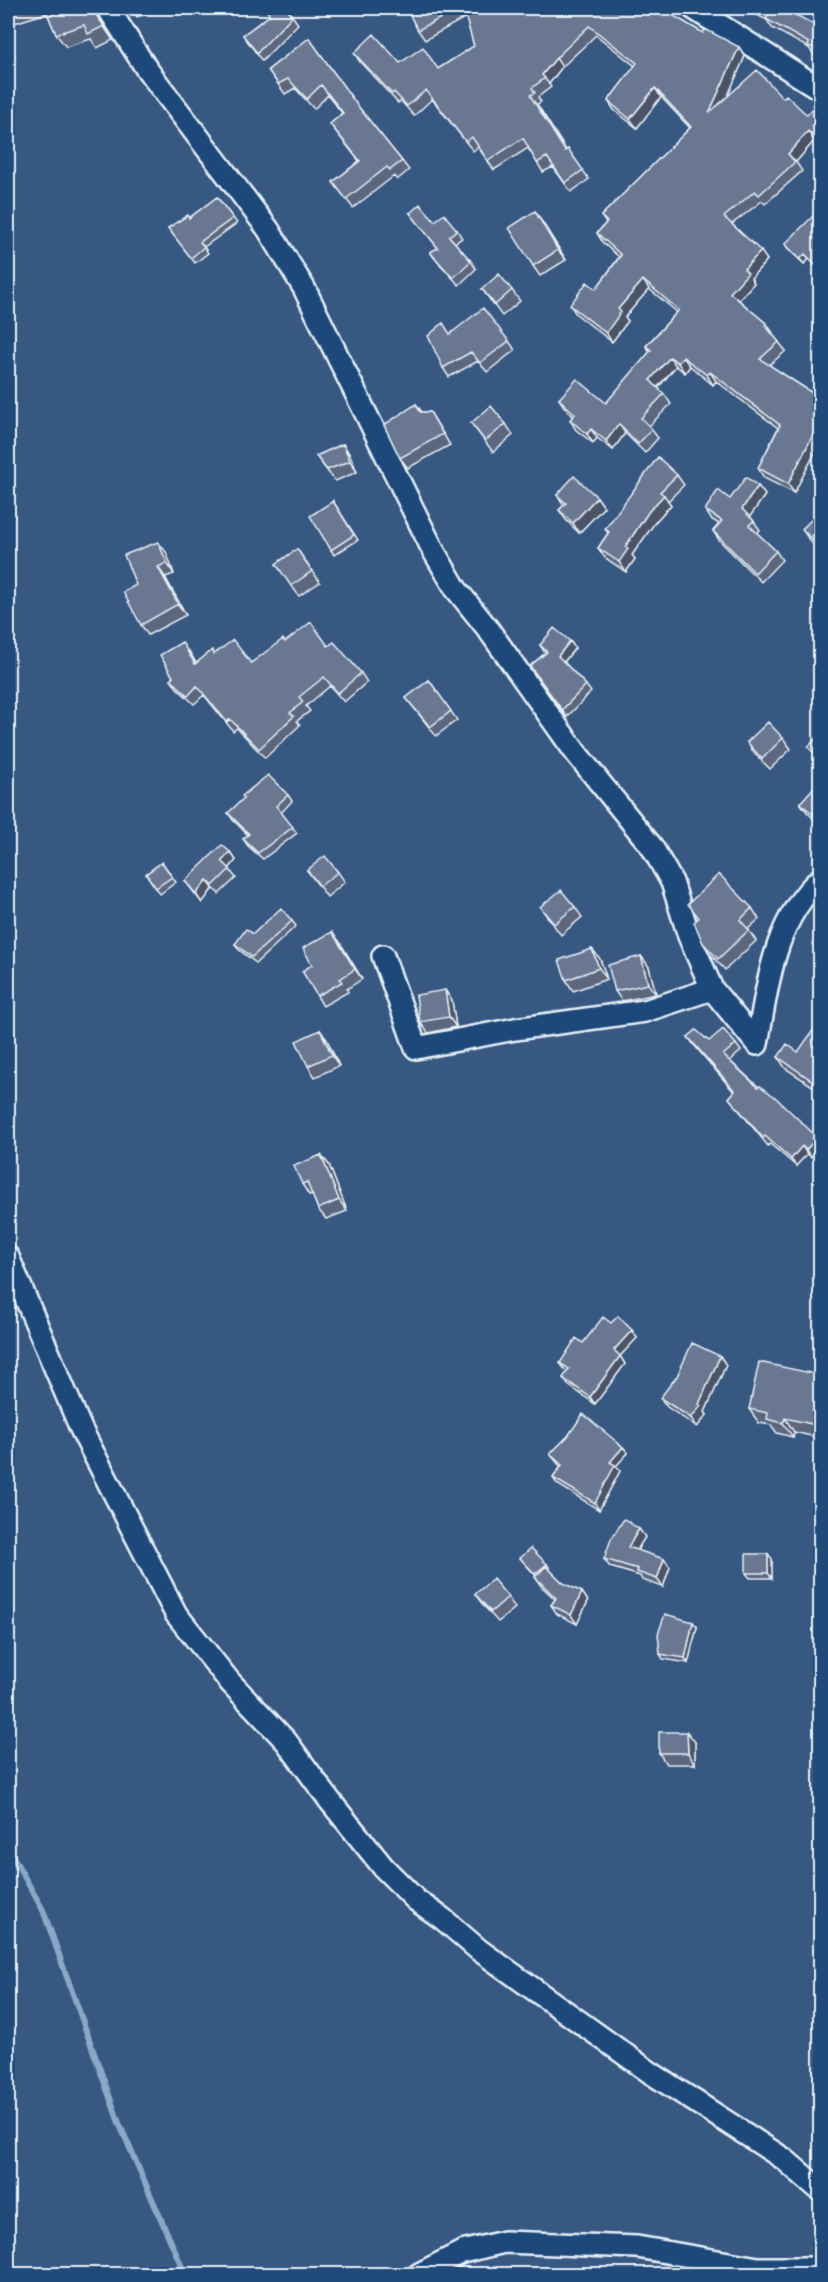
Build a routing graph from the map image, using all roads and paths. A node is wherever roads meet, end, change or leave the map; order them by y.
1 (108, 8) edge
2 (693, 8) edge
3 (820, 89) edge
4 (820, 879) edge
5 (383, 956) dead end
6 (712, 989) junction
7 (8, 1257) edge
8 (820, 2190) edge
9 (820, 2268) edge
10 (419, 2274) edge

1 - 6 street
2 - 3 street
4 - 6 street
5 - 6 street
7 - 8 street
9 - 10 street

